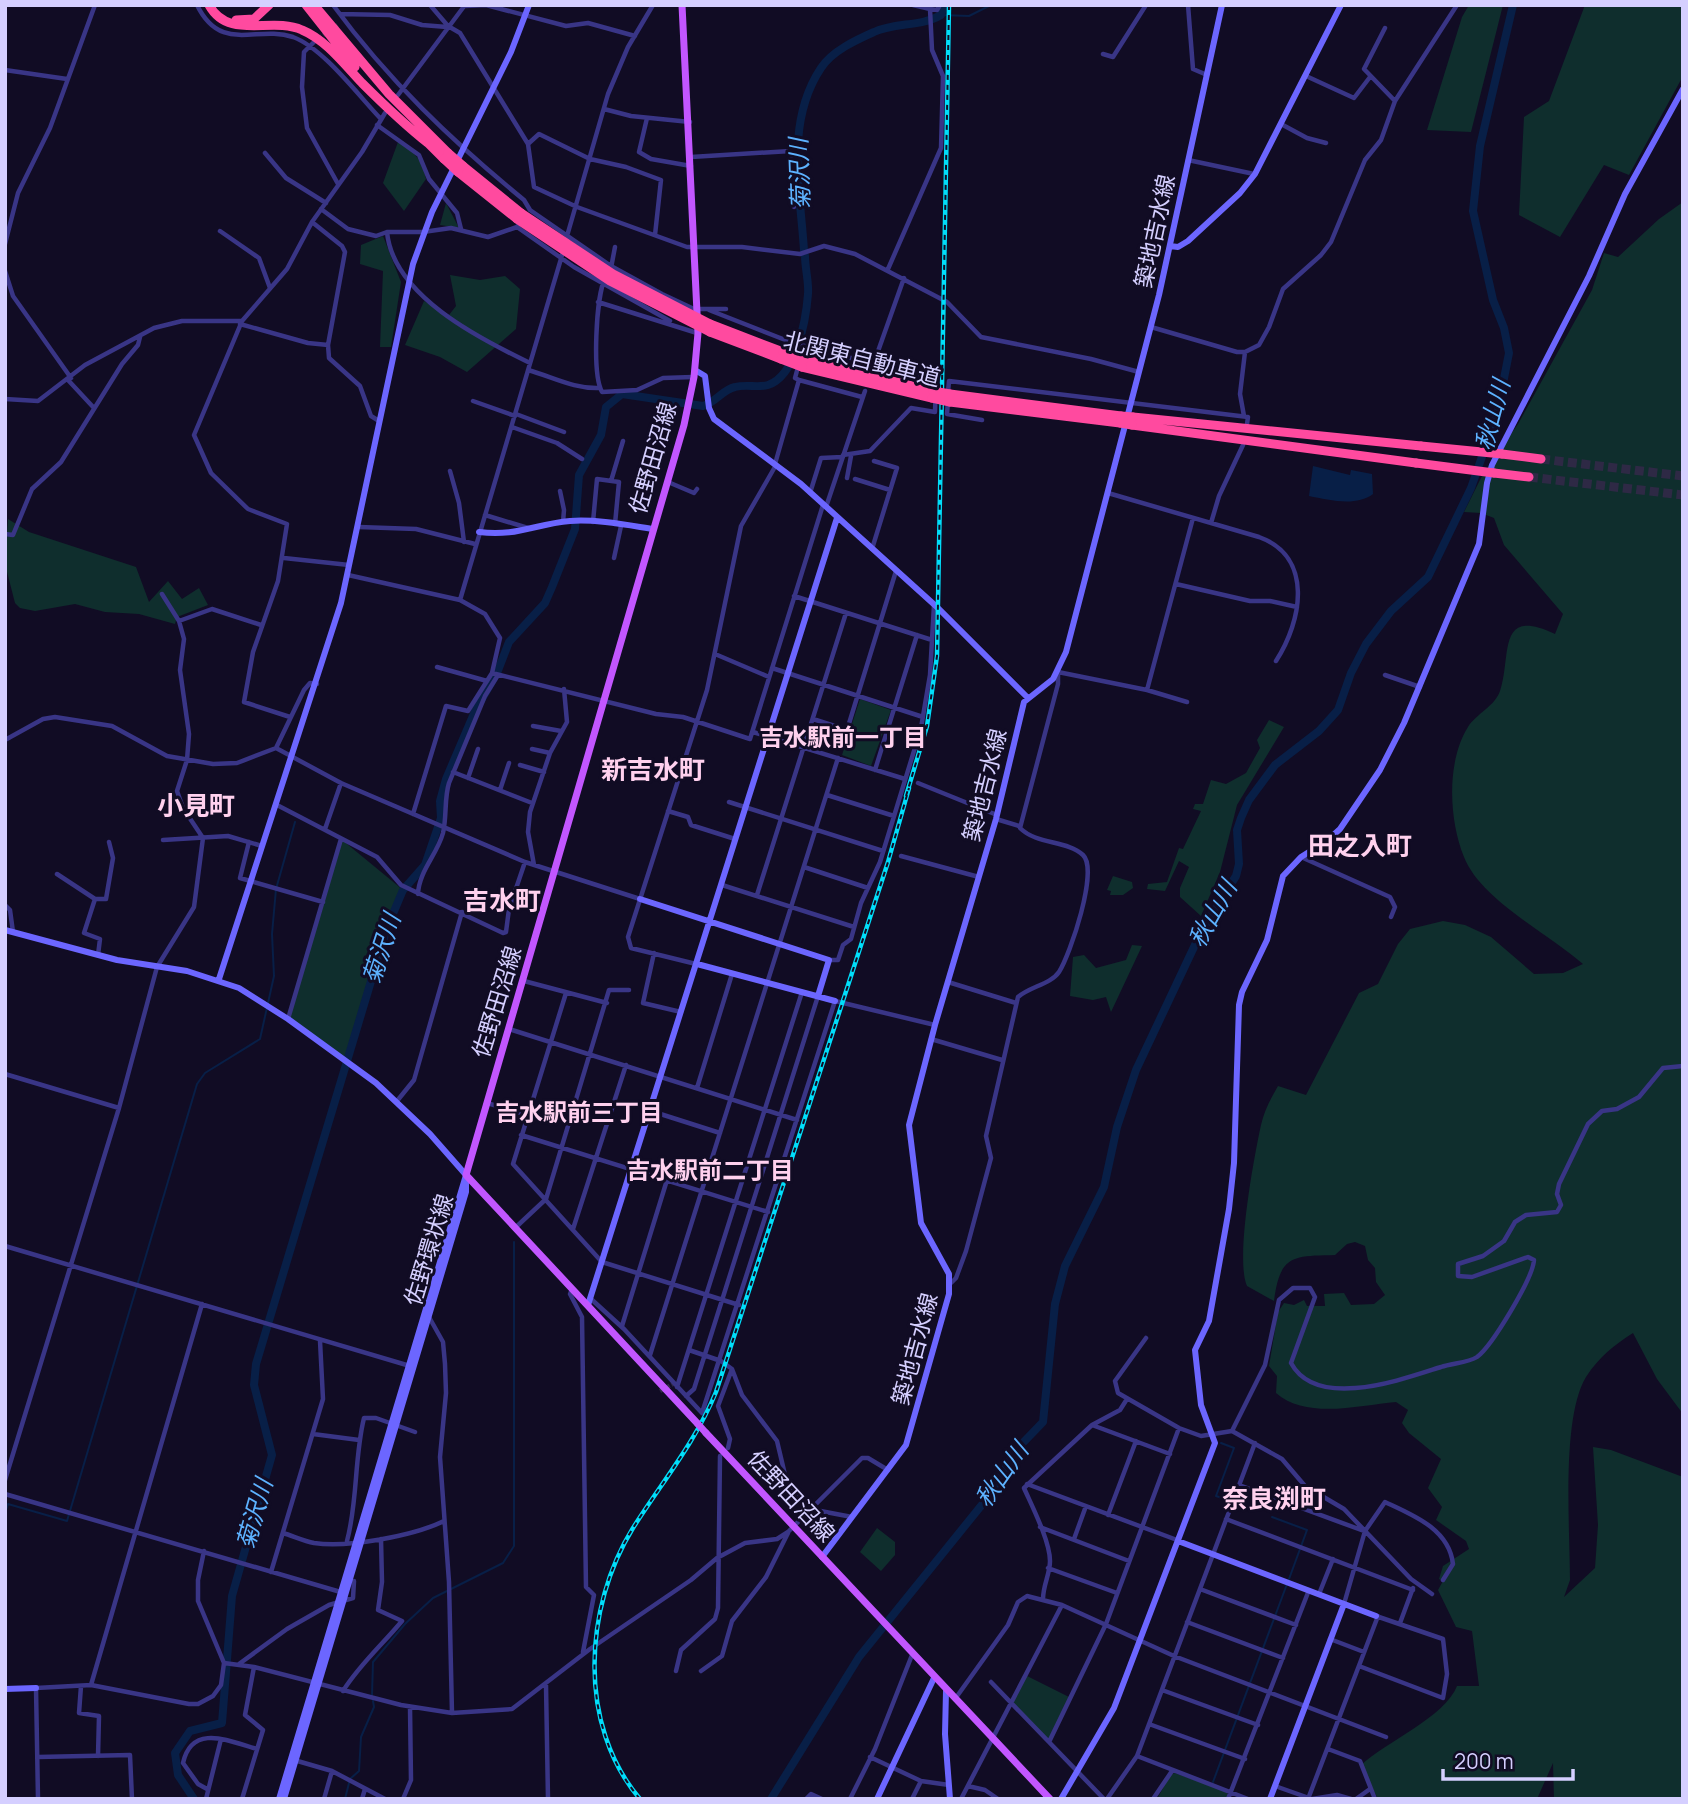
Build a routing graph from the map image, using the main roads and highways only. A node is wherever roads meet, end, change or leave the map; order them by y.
1 (209, 5) edge
2 (215, 5) edge
3 (270, 5) edge
4 (306, 5) edge
5 (317, 5) edge
6 (682, 5) edge
7 (429, 144) junction
8 (446, 156) junction
9 (1132, 421) junction
10 (1541, 459) tunnel mouth
11 (1529, 477) tunnel mouth
12 (1050, 1799) edge

1 - 7 highway
2 - 3 highway
4 - 7 highway, 北関東自動車道
5 - 8 highway, 北関東自動車道
6 - 12 main road, 佐野田沼線, bridge
7 - 8 highway, 北関東自動車道
8 - 9 highway, 北関東自動車道, bridge
9 - 10 highway, 北関東自動車道, bridge
9 - 11 highway, 北関東自動車道, bridge

